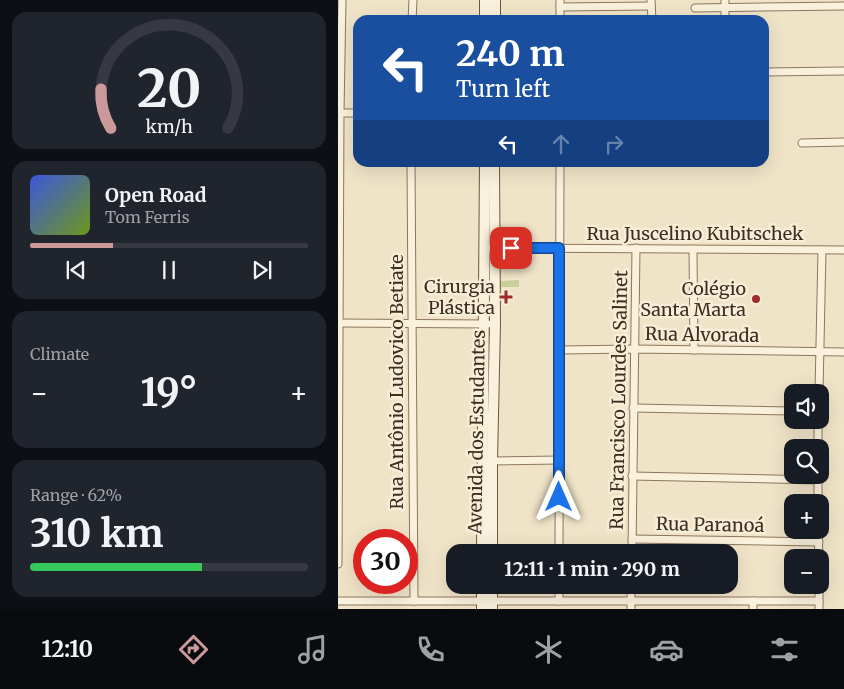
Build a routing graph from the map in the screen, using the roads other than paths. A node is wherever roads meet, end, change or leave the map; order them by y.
1 (342, 0) edge
2 (413, 0) edge
3 (485, 0) edge
4 (494, 0) edge
5 (560, 3) edge
6 (652, 3) edge
7 (725, 4) edge
8 (844, 6) edge
9 (695, 8) dead end
10 (412, 15) edge
11 (485, 15) edge
12 (494, 15) edge
13 (844, 71) edge
14 (769, 72) edge
15 (339, 113) edge
16 (353, 114) edge
17 (844, 142) edge
18 (802, 143) dead end
19 (411, 167) edge
20 (485, 167) edge
21 (494, 167) edge
22 (560, 167) edge
23 (490, 248) junction
24 (559, 248) junction
25 (636, 248) junction
26 (694, 249) junction
27 (822, 250) junction
28 (844, 250) edge
29 (412, 322) junction
30 (339, 323) edge
31 (490, 324) junction
32 (634, 349) junction
33 (560, 350) junction
34 (694, 350) junction
35 (820, 352) junction
36 (844, 352) edge
37 (818, 384) edge
38 (633, 408) junction
39 (784, 411) edge
40 (559, 460) junction
41 (488, 461) junction
42 (632, 476) junction
43 (784, 477) edge
44 (487, 533) junction
45 (632, 538) junction
46 (818, 542) joint
47 (484, 544) edge
48 (490, 544) edge
49 (559, 544) edge
50 (632, 544) edge
51 (818, 549) edge
52 (338, 564) edge
53 (559, 594) edge
54 (338, 601) edge
55 (414, 601) junction
56 (559, 601) junction
57 (487, 605) edge
58 (631, 605) edge
59 (753, 605) edge
60 (819, 605) edge

1 - 15 street
2 - 10 street
3 - 11 street
4 - 12 street
5 - 6 street
7 - 8 street
7 - 9 street
13 - 14 street
15 - 16 street
15 - 30 street
17 - 18 street
19 - 29 street, Rua Antônio Ludovico Betiate
20 - 23 street, Avenida dos Estudantes
21 - 23 street, Avenida dos Estudantes
22 - 24 street
23 - 24 street, Rua Juscelino Kubitschek
23 - 31 street, Avenida dos Estudantes
24 - 25 street, Rua Juscelino Kubitschek
24 - 33 street
25 - 26 street, Rua Juscelino Kubitschek
25 - 32 street, Rua Francisco Lourdes Salinet
26 - 27 street, Rua Juscelino Kubitschek
26 - 34 street
27 - 28 street, Rua Juscelino Kubitschek
27 - 35 street
29 - 30 street
29 - 31 street
29 - 55 street, Rua Antônio Ludovico Betiate
30 - 52 street
31 - 41 street, Avenida dos Estudantes
32 - 33 street, Rua Alvorada
32 - 34 street, Rua Alvorada
32 - 38 street, Rua Francisco Lourdes Salinet
33 - 40 street
34 - 35 street, Rua Alvorada
35 - 36 street, Rua Alvorada
35 - 37 street
38 - 39 street
38 - 42 street, Rua Francisco Lourdes Salinet
40 - 41 street
40 - 49 street
41 - 44 street, Avenida dos Estudantes
42 - 43 street
42 - 45 street, Rua Francisco Lourdes Salinet
44 - 47 street, Avenida dos Estudantes
44 - 48 street, Avenida dos Estudantes
45 - 46 street, Rua Paranoá
45 - 50 street, Rua Francisco Lourdes Salinet
46 - 51 street
53 - 56 street
54 - 55 street
55 - 57 street
56 - 57 street
56 - 58 street
58 - 59 street
59 - 60 street

